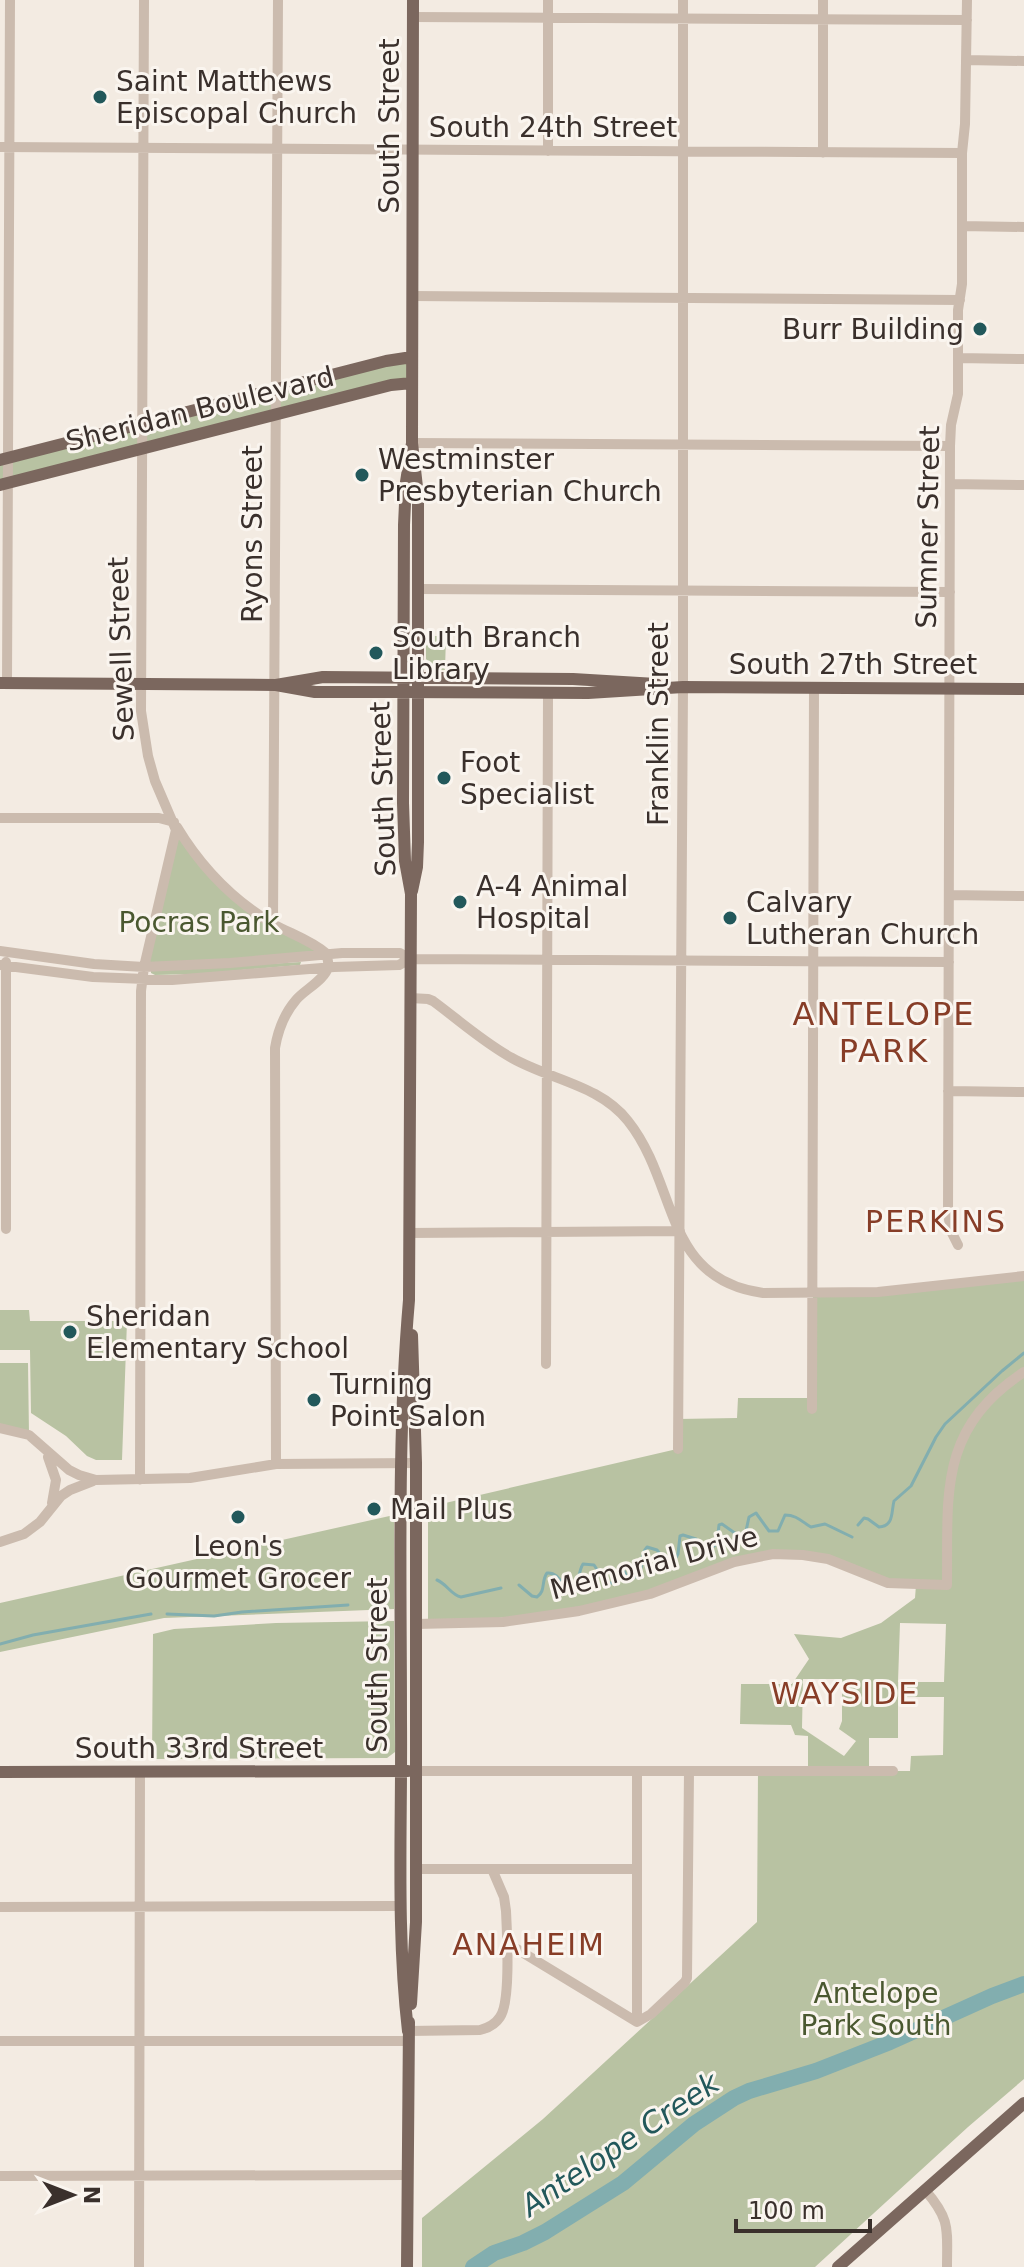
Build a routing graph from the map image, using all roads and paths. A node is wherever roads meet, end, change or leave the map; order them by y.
1 (10, 0) edge
2 (144, 0) edge
3 (278, 0) edge
4 (413, 0) edge
5 (548, 0) edge
6 (683, 0) edge
7 (823, 0) edge
8 (967, 0) edge
9 (5, 12) edge
10 (413, 17) junction
11 (548, 17) junction
12 (683, 19) junction
13 (823, 19) junction
14 (967, 20) junction
15 (966, 60) junction
16 (1024, 61) edge
17 (5, 147) edge
18 (144, 148) junction
19 (278, 149) junction
20 (413, 151) junction
21 (548, 151) junction
22 (684, 152) junction
23 (823, 153) junction
24 (962, 153) junction
25 (962, 226) junction
26 (1024, 227) edge
27 (412, 296) junction
28 (683, 299) junction
29 (960, 300) junction
30 (412, 357) junction
31 (958, 358) junction
32 (1024, 359) edge
33 (412, 383) junction
34 (276, 389) junction
35 (276, 415) junction
36 (142, 423) junction
37 (412, 443) junction
38 (683, 445) junction
39 (950, 446) junction
40 (142, 449) junction
41 (4, 459) edge
42 (4, 484) edge
43 (950, 484) junction
44 (1024, 485) edge
45 (419, 589) junction
46 (683, 591) junction
47 (950, 592) junction
48 (403, 678) junction
49 (418, 678) junction
50 (4, 683) edge
51 (141, 685) junction
52 (276, 685) junction
53 (683, 687) junction
54 (814, 687) junction
55 (950, 688) junction
56 (1024, 689) edge
57 (403, 692) junction
58 (418, 692) junction
59 (548, 693) junction
60 (0, 818) edge
61 (174, 822) junction
62 (411, 894) junction
63 (949, 895) junction
64 (1024, 896) edge
65 (273, 924) junction
66 (3, 952) edge
67 (327, 954) junction
68 (410, 959) junction
69 (547, 961) junction
70 (681, 961) junction
71 (813, 962) junction
72 (949, 962) junction
73 (3, 966) edge
74 (144, 967) junction
75 (328, 967) junction
76 (142, 979) junction
77 (410, 998) junction
78 (546, 1075) junction
79 (948, 1091) junction
80 (1024, 1092) edge
81 (6, 1229) dead end
82 (680, 1231) junction
83 (409, 1233) junction
84 (546, 1233) junction
85 (958, 1245) dead end
86 (1024, 1276) edge
87 (813, 1293) junction
88 (409, 1300) junction
89 (546, 1364) dead end
90 (1024, 1372) edge
91 (812, 1409) dead end
92 (0, 1428) edge
93 (43, 1448) junction
94 (678, 1449) dead end
95 (401, 1463) junction
96 (416, 1463) junction
97 (276, 1464) junction
98 (96, 1480) junction
99 (140, 1480) junction
100 (51, 1506) junction
101 (0, 1542) edge
102 (416, 1624) junction
103 (401, 1771) junction
104 (415, 1771) junction
105 (689, 1771) junction
106 (893, 1771) dead end
107 (0, 1772) edge
108 (140, 1772) junction
109 (637, 1772) junction
110 (416, 1869) junction
111 (492, 1869) junction
112 (637, 1869) junction
113 (401, 1906) junction
114 (0, 1907) edge
115 (140, 1907) junction
116 (507, 1943) junction
117 (637, 2022) junction
118 (408, 2036) junction
119 (0, 2041) edge
120 (139, 2041) junction
121 (1024, 2103) edge
122 (408, 2175) junction
123 (0, 2176) edge
124 (139, 2176) junction
125 (925, 2190) junction
126 (139, 2267) edge
127 (407, 2267) edge
128 (838, 2267) edge
129 (947, 2267) edge

1 - 9 street
2 - 18 street, Sewell Street
3 - 19 street, Ryons Street
4 - 10 main road, South Street
5 - 11 street
6 - 12 street, Franklin Street
7 - 13 street
8 - 14 street, Sumner Street
9 - 17 street
10 - 11 street
10 - 20 main road, South Street
11 - 12 street
11 - 21 street
12 - 13 street
12 - 22 street, Franklin Street
13 - 14 street
13 - 23 street
14 - 15 street, Sumner Street
15 - 16 street
15 - 24 street, Sumner Street
17 - 18 street, South 24th Street
17 - 41 street
18 - 19 street, South 24th Street
18 - 36 street, Sewell Street
19 - 20 street, South 24th Street
19 - 34 street, Ryons Street
20 - 21 street, South 24th Street
20 - 27 main road, South Street
21 - 22 street, South 24th Street
22 - 23 street, South 24th Street
22 - 28 street, Franklin Street
23 - 24 street, South 24th Street
24 - 25 street, Sumner Street
25 - 26 street
25 - 29 street, Sumner Street
27 - 28 street
27 - 30 main road, South Street
28 - 29 street
28 - 38 street, Franklin Street
29 - 31 street, Sumner Street
30 - 33 main road, South Street
30 - 34 main road, Sheridan Boulevard
31 - 32 street
31 - 39 street, Sumner Street
33 - 35 main road, Sheridan Boulevard
33 - 37 main road, South Street
34 - 35 street, Ryons Street
34 - 36 main road, Sheridan Boulevard
35 - 40 main road, Sheridan Boulevard
35 - 52 street, Ryons Street
36 - 40 street, Sewell Street
36 - 41 main road, Sheridan Boulevard
37 - 38 street
37 - 45 main road, South Street
37 - 48 main road, South Street
38 - 39 street
38 - 46 street, Franklin Street
39 - 43 street, Sumner Street
40 - 42 main road, Sheridan Boulevard
40 - 51 street, Sewell Street
41 - 42 street
42 - 50 street
43 - 44 street
43 - 47 street, Sumner Street
45 - 46 street
45 - 49 main road, South Street
46 - 47 street
46 - 53 street, Franklin Street
47 - 55 street, Sumner Street
48 - 49 main road, South 27th Street
48 - 52 main road, South 27th Street
48 - 57 main road, South Street
49 - 53 main road, South 27th Street
49 - 58 main road, South Street
50 - 51 main road, South 27th Street
51 - 52 main road, South 27th Street
51 - 61 street, Sewell Street
52 - 57 main road, South 27th Street
52 - 65 street, Ryons Street
53 - 54 main road, South 27th Street
53 - 59 main road, South 27th Street
53 - 70 street, Franklin Street
54 - 55 main road, South 27th Street
54 - 71 street
55 - 56 main road, South 27th Street
55 - 63 street, Sumner Street
57 - 58 main road, South 27th Street
57 - 62 main road, South Street
58 - 59 main road, South 27th Street
58 - 62 main road, South Street
59 - 69 street
60 - 61 street
61 - 65 street, Sewell Street
61 - 74 street
62 - 68 main road, South Street
63 - 64 street
63 - 72 street, Sumner Street
65 - 67 street, Sewell Street
66 - 73 street
66 - 74 street
67 - 68 street
67 - 74 street
67 - 75 street
68 - 69 street
68 - 75 street
68 - 77 main road, South Street
69 - 70 street
69 - 78 street
70 - 71 street
70 - 82 street, Franklin Street
71 - 72 street
71 - 87 street
72 - 79 street, Sumner Street
73 - 76 street
73 - 81 street
74 - 76 street
75 - 76 street
75 - 97 street
76 - 99 street
77 - 78 street
77 - 83 main road, South Street
78 - 82 street
78 - 84 street
79 - 80 street
79 - 85 street, Sumner Street
82 - 84 street
82 - 87 street
82 - 94 street, Franklin Street
83 - 84 street
83 - 88 main road, South Street
84 - 89 street
86 - 87 street
87 - 91 street
88 - 95 main road, South Street
88 - 96 main road, South Street
90 - 102 street, Memorial Drive
92 - 93 street
93 - 98 street
93 - 100 street
95 - 96 street
95 - 97 street
95 - 103 main road, South Street
96 - 102 main road, South Street
97 - 99 street
98 - 99 street
98 - 100 street
100 - 101 street
102 - 104 main road, South Street
103 - 104 main road, South 33rd Street
103 - 108 main road, South 33rd Street
103 - 113 main road, South Street
104 - 109 street, South 33rd Street
104 - 110 main road, South Street
105 - 106 street, South 33rd Street
105 - 109 street, South 33rd Street
105 - 117 street
107 - 108 main road, South 33rd Street
108 - 115 street
109 - 112 street
110 - 111 street
110 - 118 main road, South Street
111 - 112 street
111 - 116 street
112 - 117 street
113 - 115 street
113 - 118 main road, South Street
114 - 115 street
115 - 120 street
116 - 117 street
116 - 118 street
118 - 120 street
118 - 122 main road, South Street
119 - 120 street
120 - 124 street
121 - 125 main road
122 - 124 street
122 - 127 main road, South Street
123 - 124 street
124 - 126 street
125 - 128 main road
125 - 129 street

